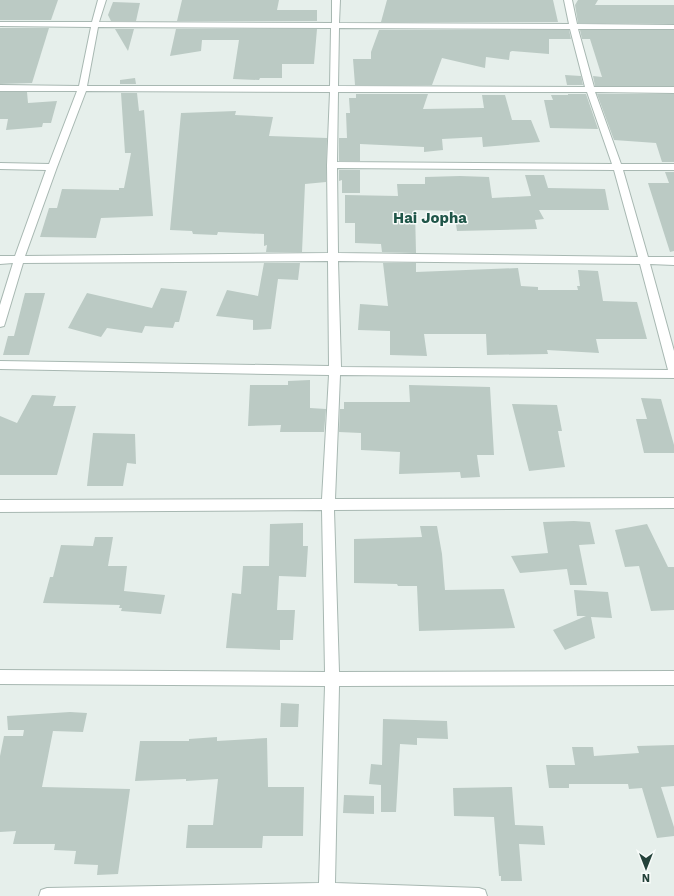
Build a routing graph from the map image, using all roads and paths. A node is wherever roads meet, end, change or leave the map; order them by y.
1 (102, 0) edge
2 (336, 0) edge
3 (568, 0) edge
4 (0, 24) edge
5 (95, 24) junction
6 (335, 25) junction
7 (674, 27) edge
8 (574, 28) junction
9 (83, 87) junction
10 (0, 88) edge
11 (335, 88) junction
12 (590, 90) junction
13 (674, 90) edge
14 (332, 165) junction
15 (0, 166) edge
16 (52, 167) junction
17 (618, 167) junction
18 (674, 167) edge
19 (334, 257) junction
20 (0, 260) edge
21 (19, 260) junction
22 (645, 262) junction
23 (674, 262) edge
24 (0, 323) edge
25 (0, 365) edge
26 (335, 371) junction
27 (674, 373) edge
28 (674, 503) edge
29 (328, 504) junction
30 (0, 506) edge
31 (0, 677) edge
32 (674, 678) edge
33 (332, 679) junction
34 (327, 893) edge
35 (47, 896) edge
36 (479, 896) edge

1 - 5 street
2 - 6 street
3 - 8 street
4 - 5 street
5 - 6 street
5 - 9 street
6 - 8 street
6 - 11 street
7 - 8 street
8 - 12 street
9 - 10 street
9 - 11 street
9 - 16 street
11 - 12 street
11 - 14 street
12 - 13 street
12 - 17 street
14 - 17 street
14 - 19 street
15 - 16 street
16 - 21 street
17 - 18 street
17 - 22 street
19 - 21 street
19 - 22 street
19 - 26 street
20 - 21 street
21 - 24 street
22 - 23 street
22 - 27 street
25 - 26 street
26 - 27 street
26 - 29 street
28 - 29 street
29 - 30 street
29 - 33 street
31 - 33 street
32 - 33 street
33 - 34 street
34 - 35 street
34 - 36 street

